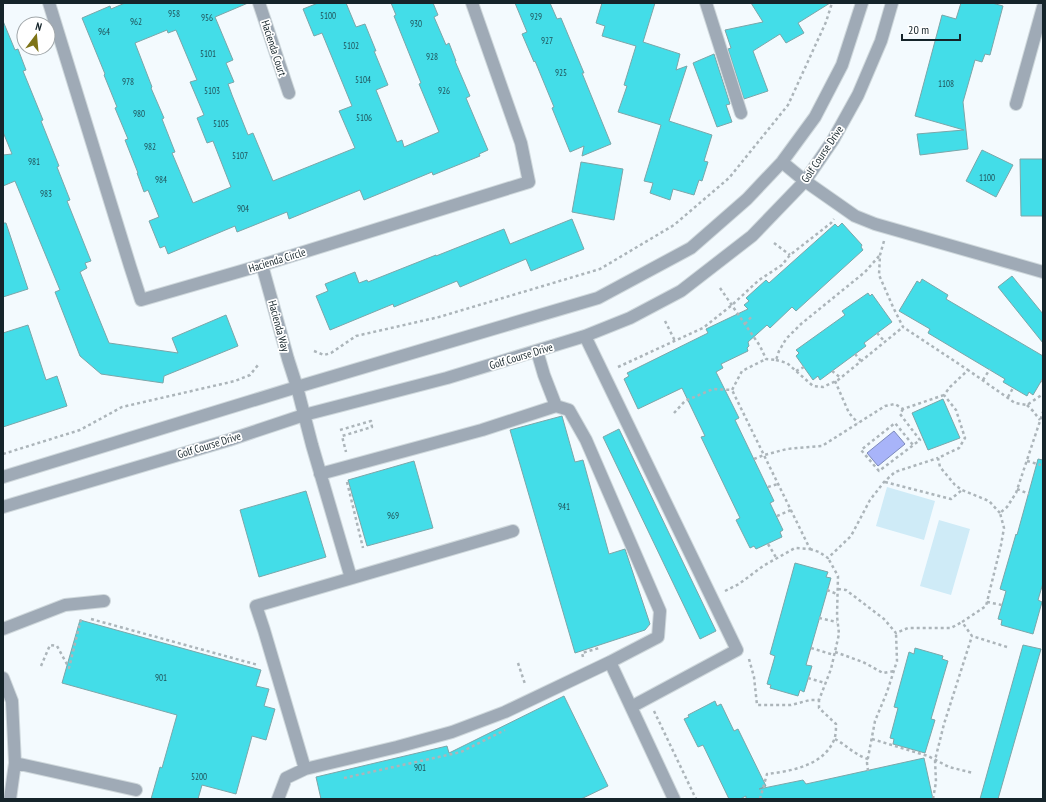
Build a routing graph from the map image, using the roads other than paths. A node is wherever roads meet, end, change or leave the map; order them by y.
1 (49, 3) edge
2 (260, 3) edge
3 (472, 3) edge
4 (706, 3) edge
5 (862, 3) edge
6 (892, 3) edge
7 (1043, 7) edge
8 (289, 93) dead end
9 (1016, 104) dead end
10 (741, 113) dead end
11 (782, 162) junction
12 (805, 181) junction
13 (262, 265) junction
14 (1043, 272) edge
15 (585, 336) junction
16 (537, 351) junction
17 (297, 387) junction
18 (556, 406) junction
19 (304, 415) junction
20 (320, 474) junction
21 (3, 477) edge
22 (3, 507) edge
23 (513, 531) dead end
24 (351, 578) junction
25 (104, 601) dead end
26 (3, 629) edge
27 (610, 662) junction
28 (3, 678) edge
29 (631, 707) junction
30 (15, 763) junction
31 (304, 769) junction
32 (136, 790) dead end
33 (672, 798) edge
34 (10, 799) edge
35 (278, 799) edge

1 - 13 street, Hacienda Circle
2 - 8 street, Hacienda Court
3 - 13 street, Hacienda Circle
4 - 10 street
5 - 11 street
6 - 12 street, Golf Course Drive
7 - 9 street
11 - 12 street
11 - 17 street
12 - 14 street
12 - 15 street, Golf Course Drive
13 - 17 street, Hacienda Way
15 - 16 street, Golf Course Drive
15 - 29 street
16 - 18 street
16 - 19 street, Golf Course Drive
17 - 19 street, Hacienda Way
17 - 21 street
18 - 20 street
18 - 27 street
19 - 20 street, Hacienda Way
19 - 22 street, Golf Course Drive
20 - 24 street, Hacienda Way
23 - 24 street
24 - 31 street
25 - 26 street
27 - 29 street
27 - 31 street
28 - 30 street
29 - 33 street
30 - 32 street
30 - 34 street
31 - 35 street

